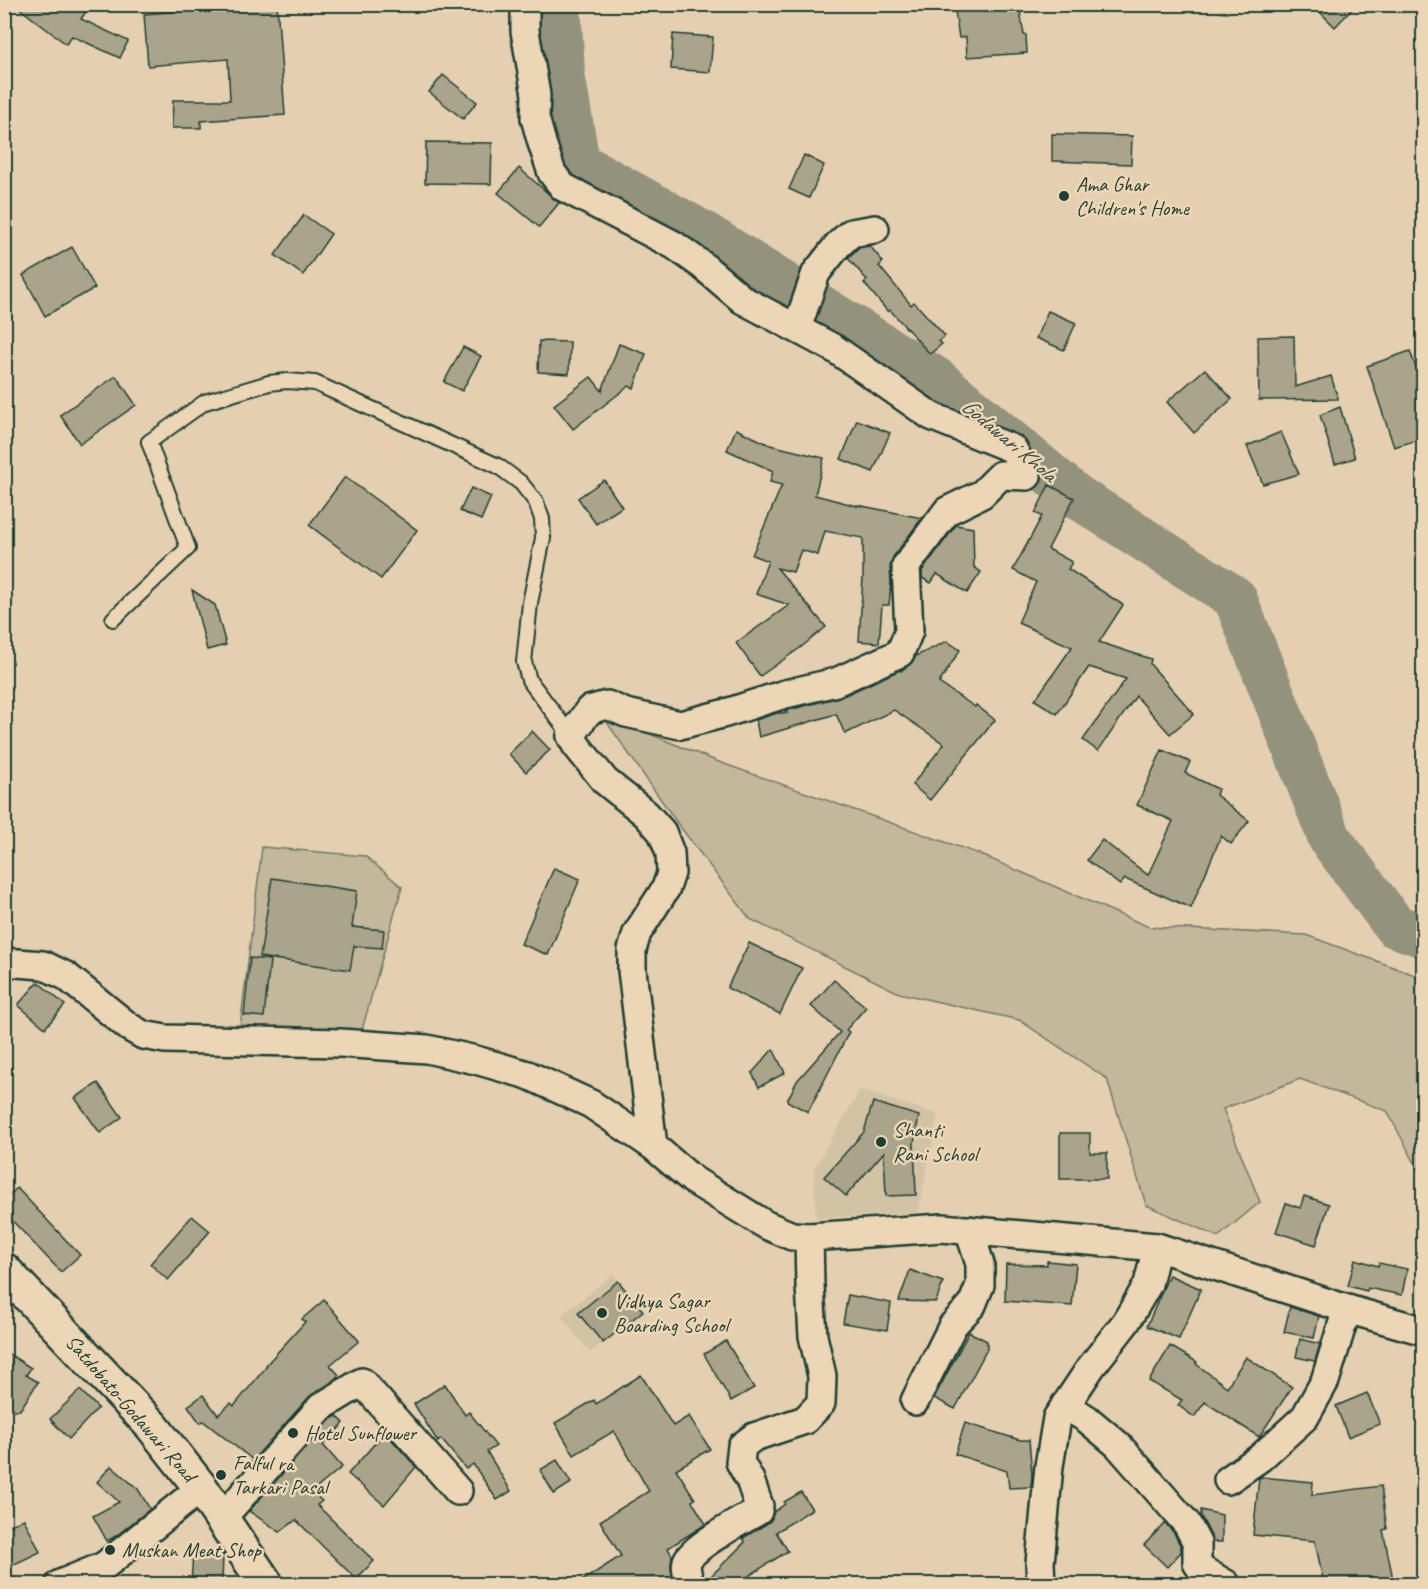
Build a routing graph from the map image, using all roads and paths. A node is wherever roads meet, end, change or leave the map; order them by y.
1 (525, 4) edge
2 (875, 229) dead end
3 (797, 328) junction
4 (113, 619) dead end
5 (571, 736) junction
6 (4, 962) edge
7 (652, 1146) junction
8 (969, 1230) junction
9 (809, 1237) junction
10 (1157, 1247) junction
11 (4, 1270) edge
12 (1347, 1309) junction
13 (1424, 1331) edge
14 (915, 1401) dead end
15 (1065, 1405) junction
16 (1228, 1480) dead end
17 (201, 1488) junction
18 (458, 1491) dead end
19 (222, 1518) junction
20 (60, 1584) edge
21 (266, 1584) edge
22 (690, 1584) edge
23 (1041, 1584) edge
24 (1226, 1584) edge

1 - 3 street
2 - 3 street
3 - 5 street
4 - 5 lane
5 - 7 street
6 - 7 street
7 - 9 street
8 - 9 street
8 - 10 street
8 - 14 street
9 - 22 street
10 - 12 street
10 - 15 street
11 - 17 street, Satdobato-Godawari Road
12 - 13 street
12 - 16 street
15 - 23 street
15 - 24 street
17 - 19 street, Satdobato-Godawari Road
17 - 20 street
18 - 19 street
19 - 21 street, Satdobato-Godawari Road

